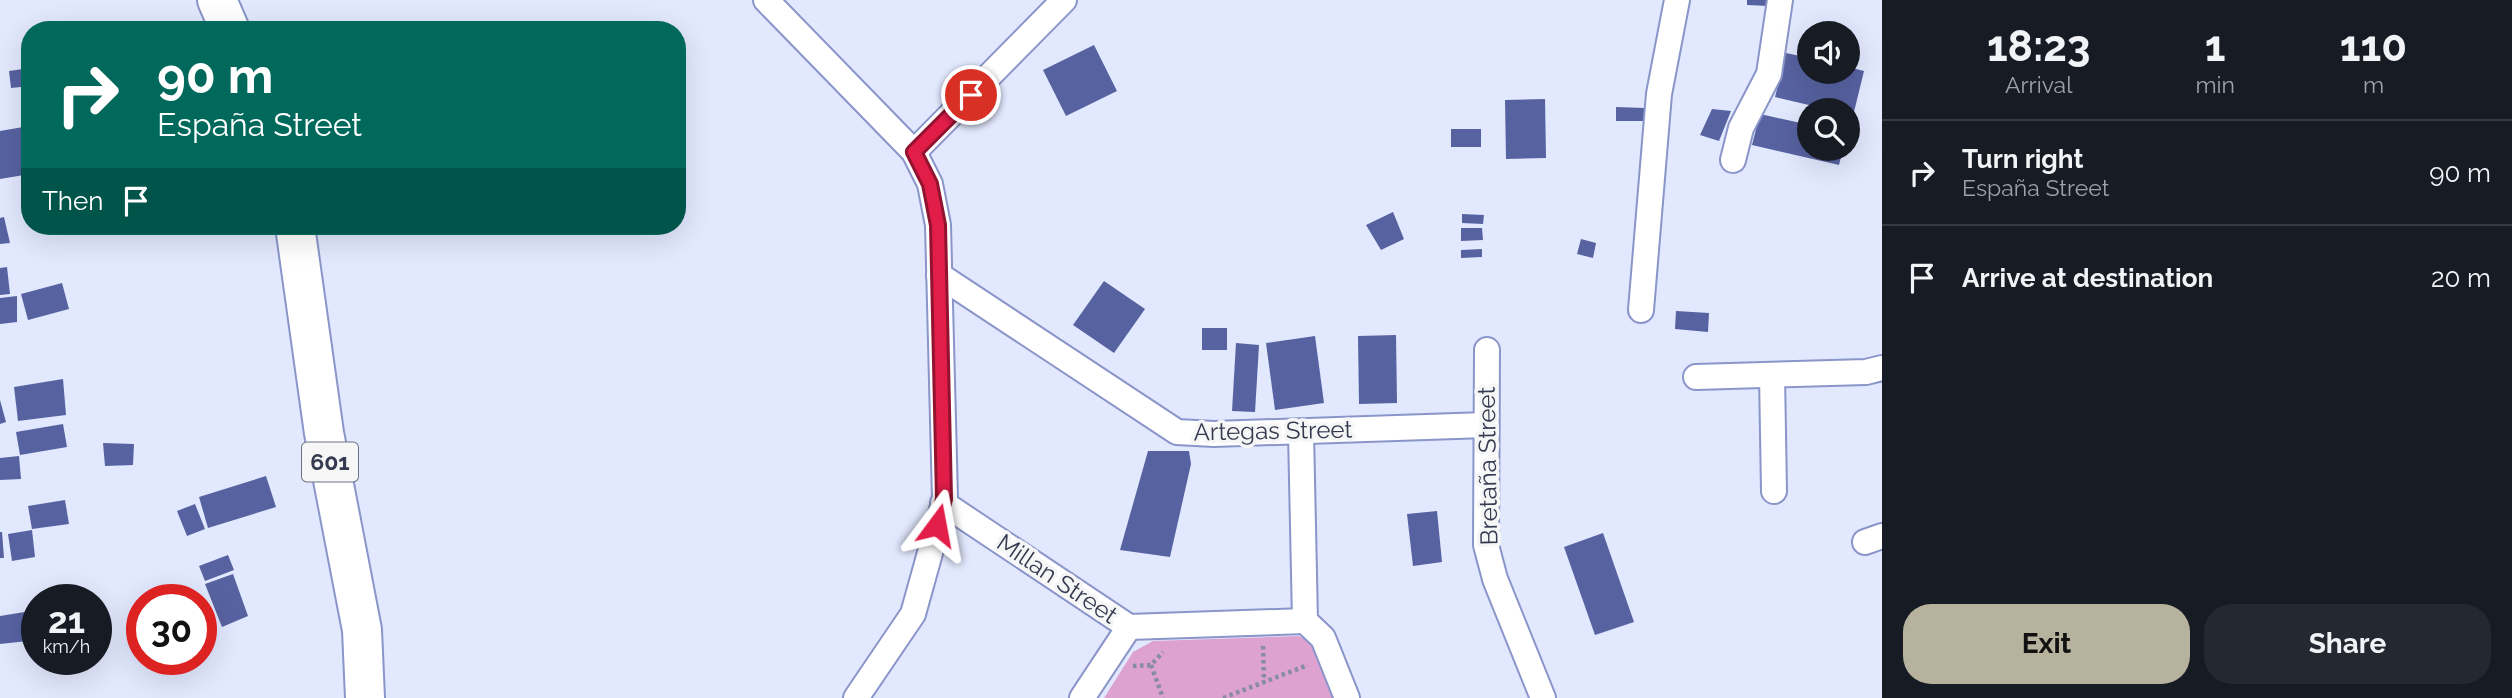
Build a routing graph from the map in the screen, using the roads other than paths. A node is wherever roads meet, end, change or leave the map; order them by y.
1 (217, 0) edge
2 (1064, 0) edge
3 (1677, 0) edge
4 (1780, 0) edge
5 (774, 3) edge
6 (226, 21) edge
7 (914, 152) junction
8 (1733, 160) dead end
9 (296, 235) edge
10 (939, 275) junction
11 (1641, 310) dead end
12 (1487, 350) dead end
13 (1882, 368) edge
14 (1772, 375) junction
15 (1696, 377) dead end
16 (1486, 425) junction
17 (1301, 432) junction
18 (1774, 491) dead end
19 (943, 503) junction
20 (1305, 621) junction
21 (1129, 627) junction
22 (365, 698) edge
23 (856, 698) edge
24 (1082, 698) edge
25 (1347, 698) edge
26 (1543, 698) edge

1 - 6 main road
2 - 7 street
3 - 11 street
4 - 8 street
5 - 7 street
7 - 10 street
9 - 22 main road, 601
10 - 17 street, Artegas Street
10 - 19 street
12 - 16 street, Bretaña Street
13 - 14 street
14 - 15 street
14 - 18 street
16 - 17 street, Artegas Street
16 - 26 street, Bretaña Street
17 - 20 street
19 - 21 street, Millan Street
19 - 23 street
20 - 21 street, Millan Street
20 - 25 street
21 - 24 street

